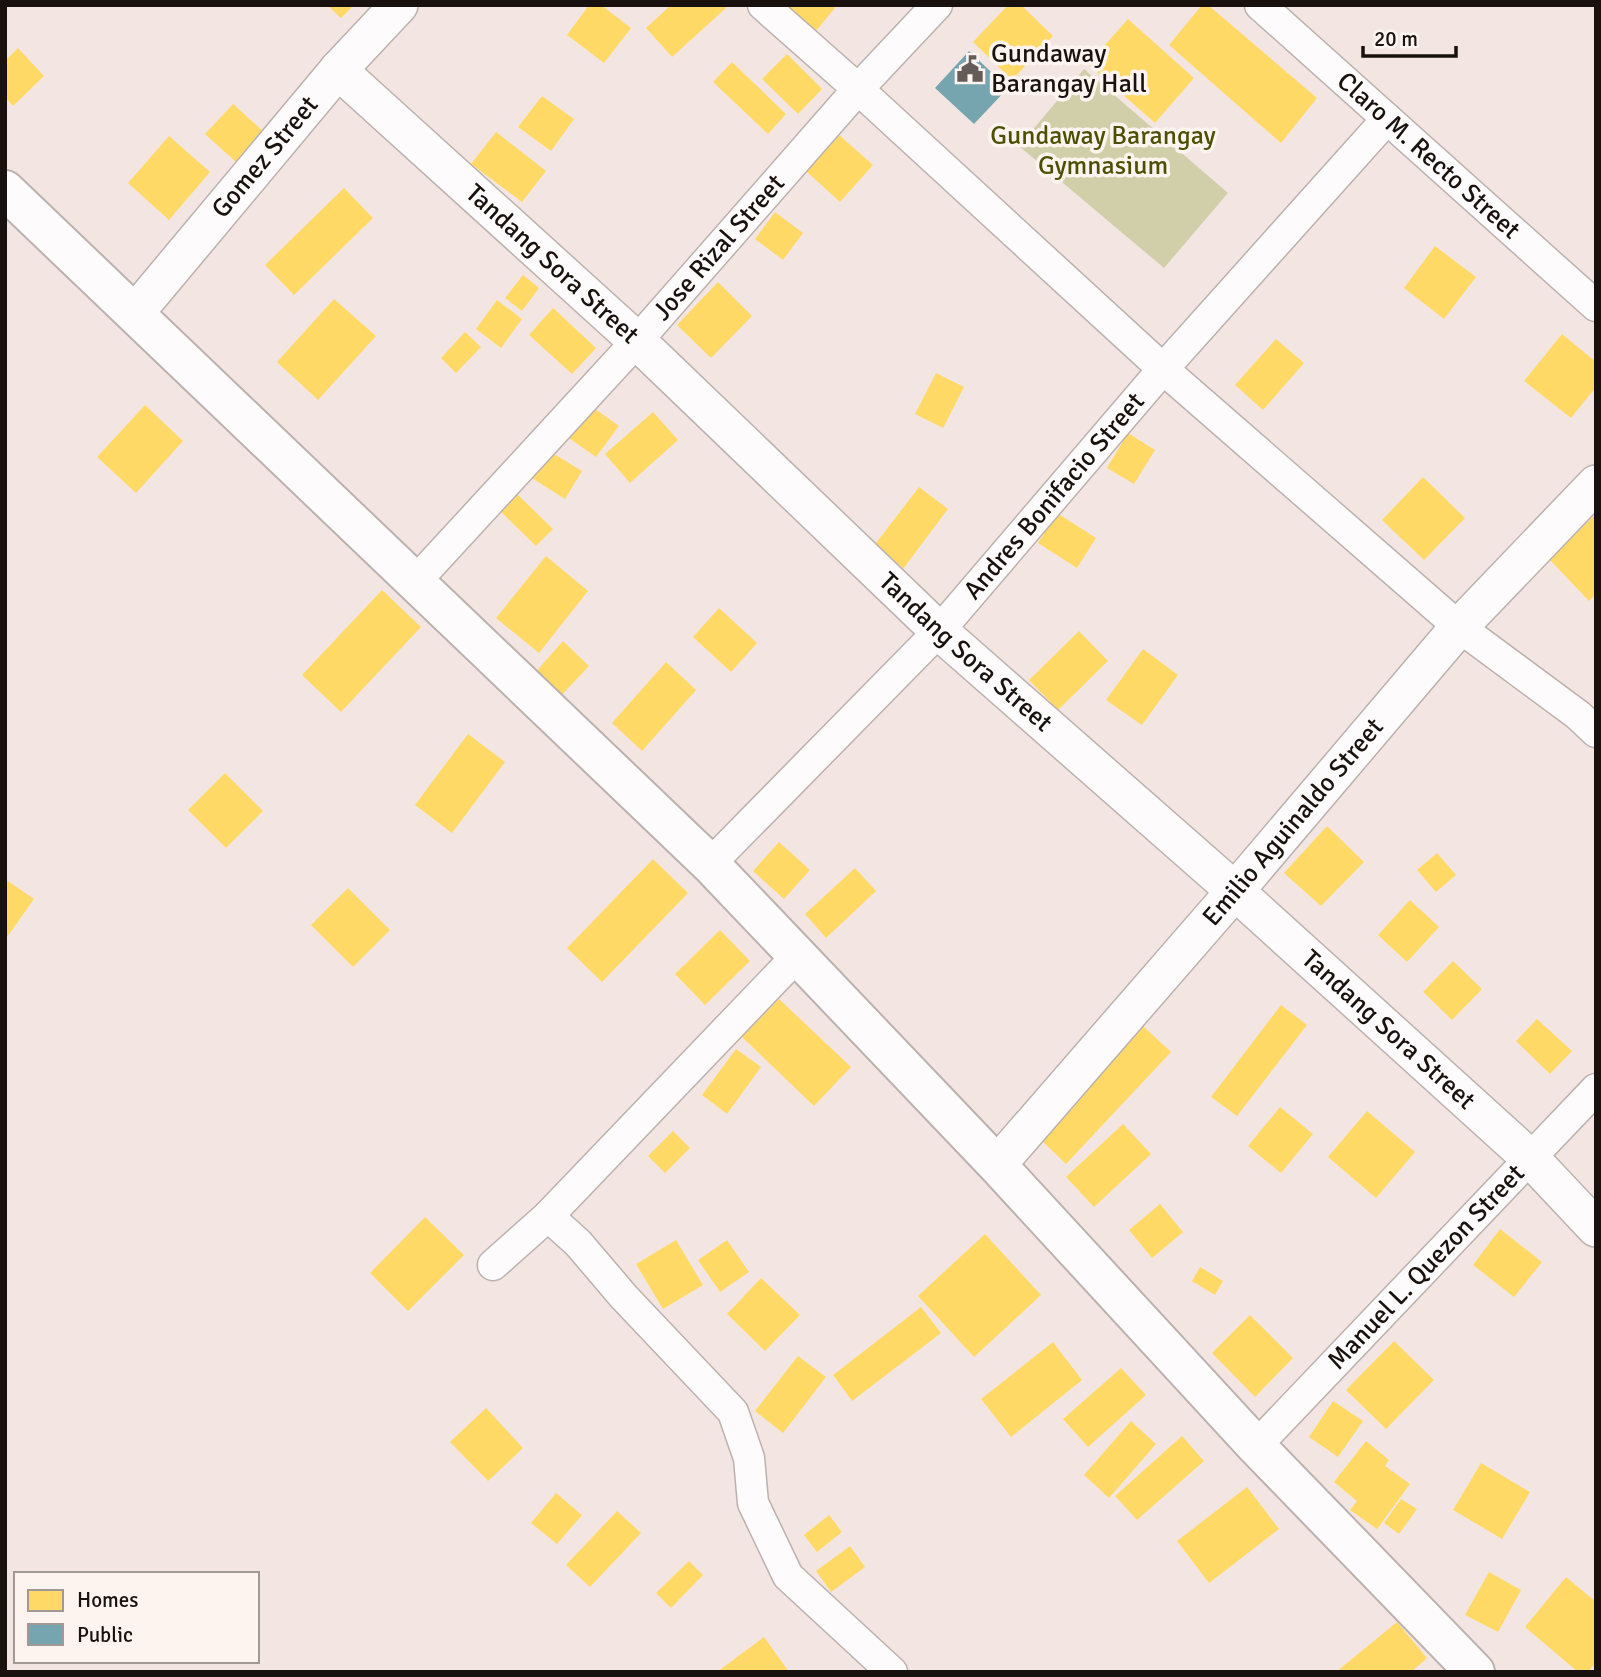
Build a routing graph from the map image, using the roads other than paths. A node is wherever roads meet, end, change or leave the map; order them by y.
1 (399, 5) edge
2 (763, 5) edge
3 (937, 5) edge
4 (1260, 5) edge
5 (338, 70) junction
6 (858, 89) junction
7 (1387, 119) junction
8 (5, 190) edge
9 (1596, 306) edge
10 (135, 313) junction
11 (637, 341) junction
12 (1163, 369) junction
13 (1596, 484) edge
14 (415, 582) junction
15 (1459, 627) junction
16 (939, 631) junction
17 (1596, 732) edge
18 (710, 864) junction
19 (1235, 891) junction
20 (798, 955) junction
21 (1596, 1089) edge
22 (1531, 1159) junction
23 (997, 1165) junction
24 (548, 1216) junction
25 (1596, 1228) edge
26 (493, 1265) dead end
27 (1256, 1446) junction
28 (892, 1672) edge
29 (1475, 1672) edge

1 - 5 street, Gomez Street
2 - 6 street
3 - 6 street, Jose Rizal Street
4 - 7 street, Claro M. Recto Street
5 - 10 street, Gomez Street
5 - 11 street, Tandang Sora Street
6 - 11 street, Jose Rizal Street
6 - 12 street
7 - 9 street, Claro M. Recto Street
7 - 12 street, Andres Bonifacio Street
8 - 10 main road
10 - 14 main road
11 - 14 street, Jose Rizal Street
11 - 16 street, Tandang Sora Street
12 - 15 street
12 - 16 street, Andres Bonifacio Street
13 - 15 street, Emilio Aguinaldo Street
14 - 18 main road
15 - 17 street
15 - 19 street, Emilio Aguinaldo Street
16 - 18 street, Andres Bonifacio Street
16 - 19 street, Tandang Sora Street
18 - 20 main road
19 - 22 street, Tandang Sora Street
19 - 23 street, Emilio Aguinaldo Street
20 - 23 main road
20 - 24 street
21 - 22 street, Manuel L. Quezon Street
22 - 25 street, Tandang Sora Street
22 - 27 street, Manuel L. Quezon Street
23 - 27 main road
24 - 26 street
24 - 28 street
27 - 29 main road

